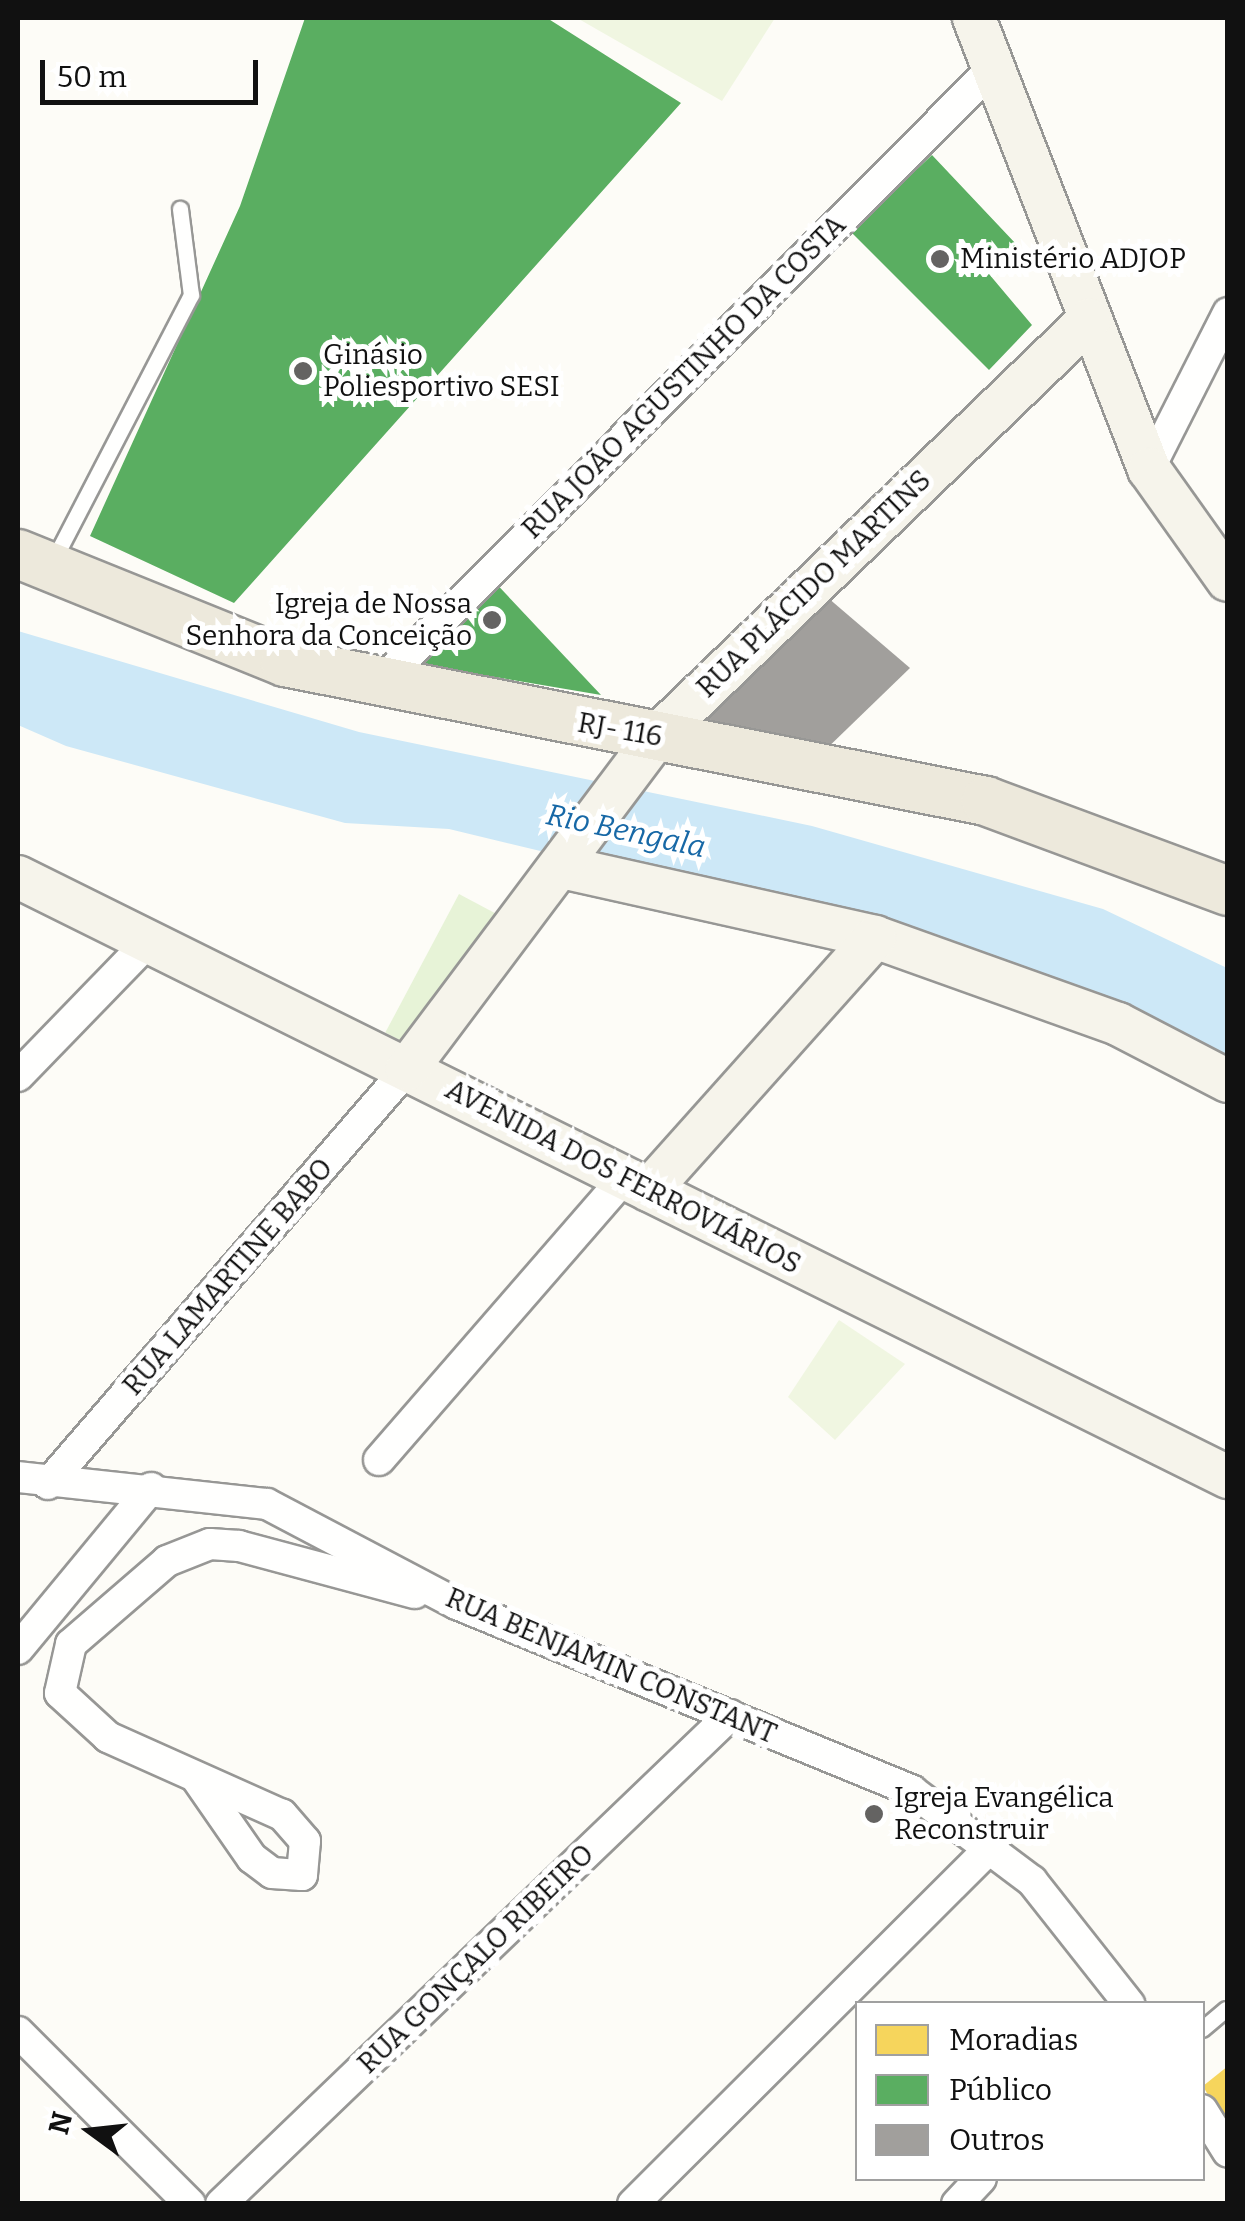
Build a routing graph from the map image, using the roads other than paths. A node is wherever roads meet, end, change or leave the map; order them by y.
1 (974, 18) edge
2 (993, 68) junction
3 (180, 209) dead end
4 (1228, 313) edge
5 (1088, 320) junction
6 (1149, 469) junction
7 (33, 561) edge
8 (1228, 580) edge
9 (376, 687) junction
10 (647, 748) junction
11 (565, 863) junction
12 (18, 877) edge
13 (1228, 891) edge
14 (875, 938) junction
15 (149, 941) junction
16 (408, 1069) junction
17 (18, 1076) edge
18 (1228, 1081) edge
19 (636, 1184) junction
20 (379, 1460) dead end
21 (18, 1477) edge
22 (1228, 1477) edge
23 (48, 1484) junction
24 (151, 1488) junction
25 (456, 1604) junction
26 (18, 1649) edge
27 (730, 1715) junction
28 (197, 1779) dead end
29 (992, 1846) junction
30 (1127, 2001) edge
31 (1226, 2009) edge
32 (1205, 2026) edge
33 (18, 2032) edge
34 (1205, 2115) edge
35 (1228, 2152) edge
36 (978, 2181) edge
37 (190, 2204) edge
38 (221, 2204) edge
39 (633, 2204) edge
40 (957, 2204) edge

1 - 2 main road
2 - 5 main road
2 - 9 street, RUA JOÃO AGUSTINHO DA COSTA
3 - 7 lane
4 - 6 street
5 - 6 main road
5 - 10 main road, RUA PLÁCIDO MARTINS
6 - 8 main road
7 - 9 main road, RJ- 116
9 - 10 main road, RJ- 116
10 - 11 main road, RUA PLÁCIDO MARTINS
10 - 13 main road, RJ- 116
11 - 14 main road
11 - 16 main road, RUA PLÁCIDO MARTINS
12 - 15 main road, AVENIDA DOS FERROVIÁRIOS
14 - 18 main road
14 - 19 main road
15 - 16 main road, AVENIDA DOS FERROVIÁRIOS
15 - 17 street
16 - 19 main road, AVENIDA DOS FERROVIÁRIOS
16 - 23 street, RUA LAMARTINE BABO
19 - 20 street
19 - 22 main road, AVENIDA DOS FERROVIÁRIOS
21 - 23 street, RUA BENJAMIN CONSTANT
23 - 24 street, RUA BENJAMIN CONSTANT
24 - 25 street, RUA BENJAMIN CONSTANT
24 - 26 street
25 - 27 street, RUA BENJAMIN CONSTANT
25 - 28 street
27 - 29 street, RUA BENJAMIN CONSTANT
27 - 38 street, RUA GONÇALO RIBEIRO
29 - 30 street, RUA BENJAMIN CONSTANT
29 - 39 street
31 - 32 lane
33 - 37 street
34 - 35 street
36 - 40 street

